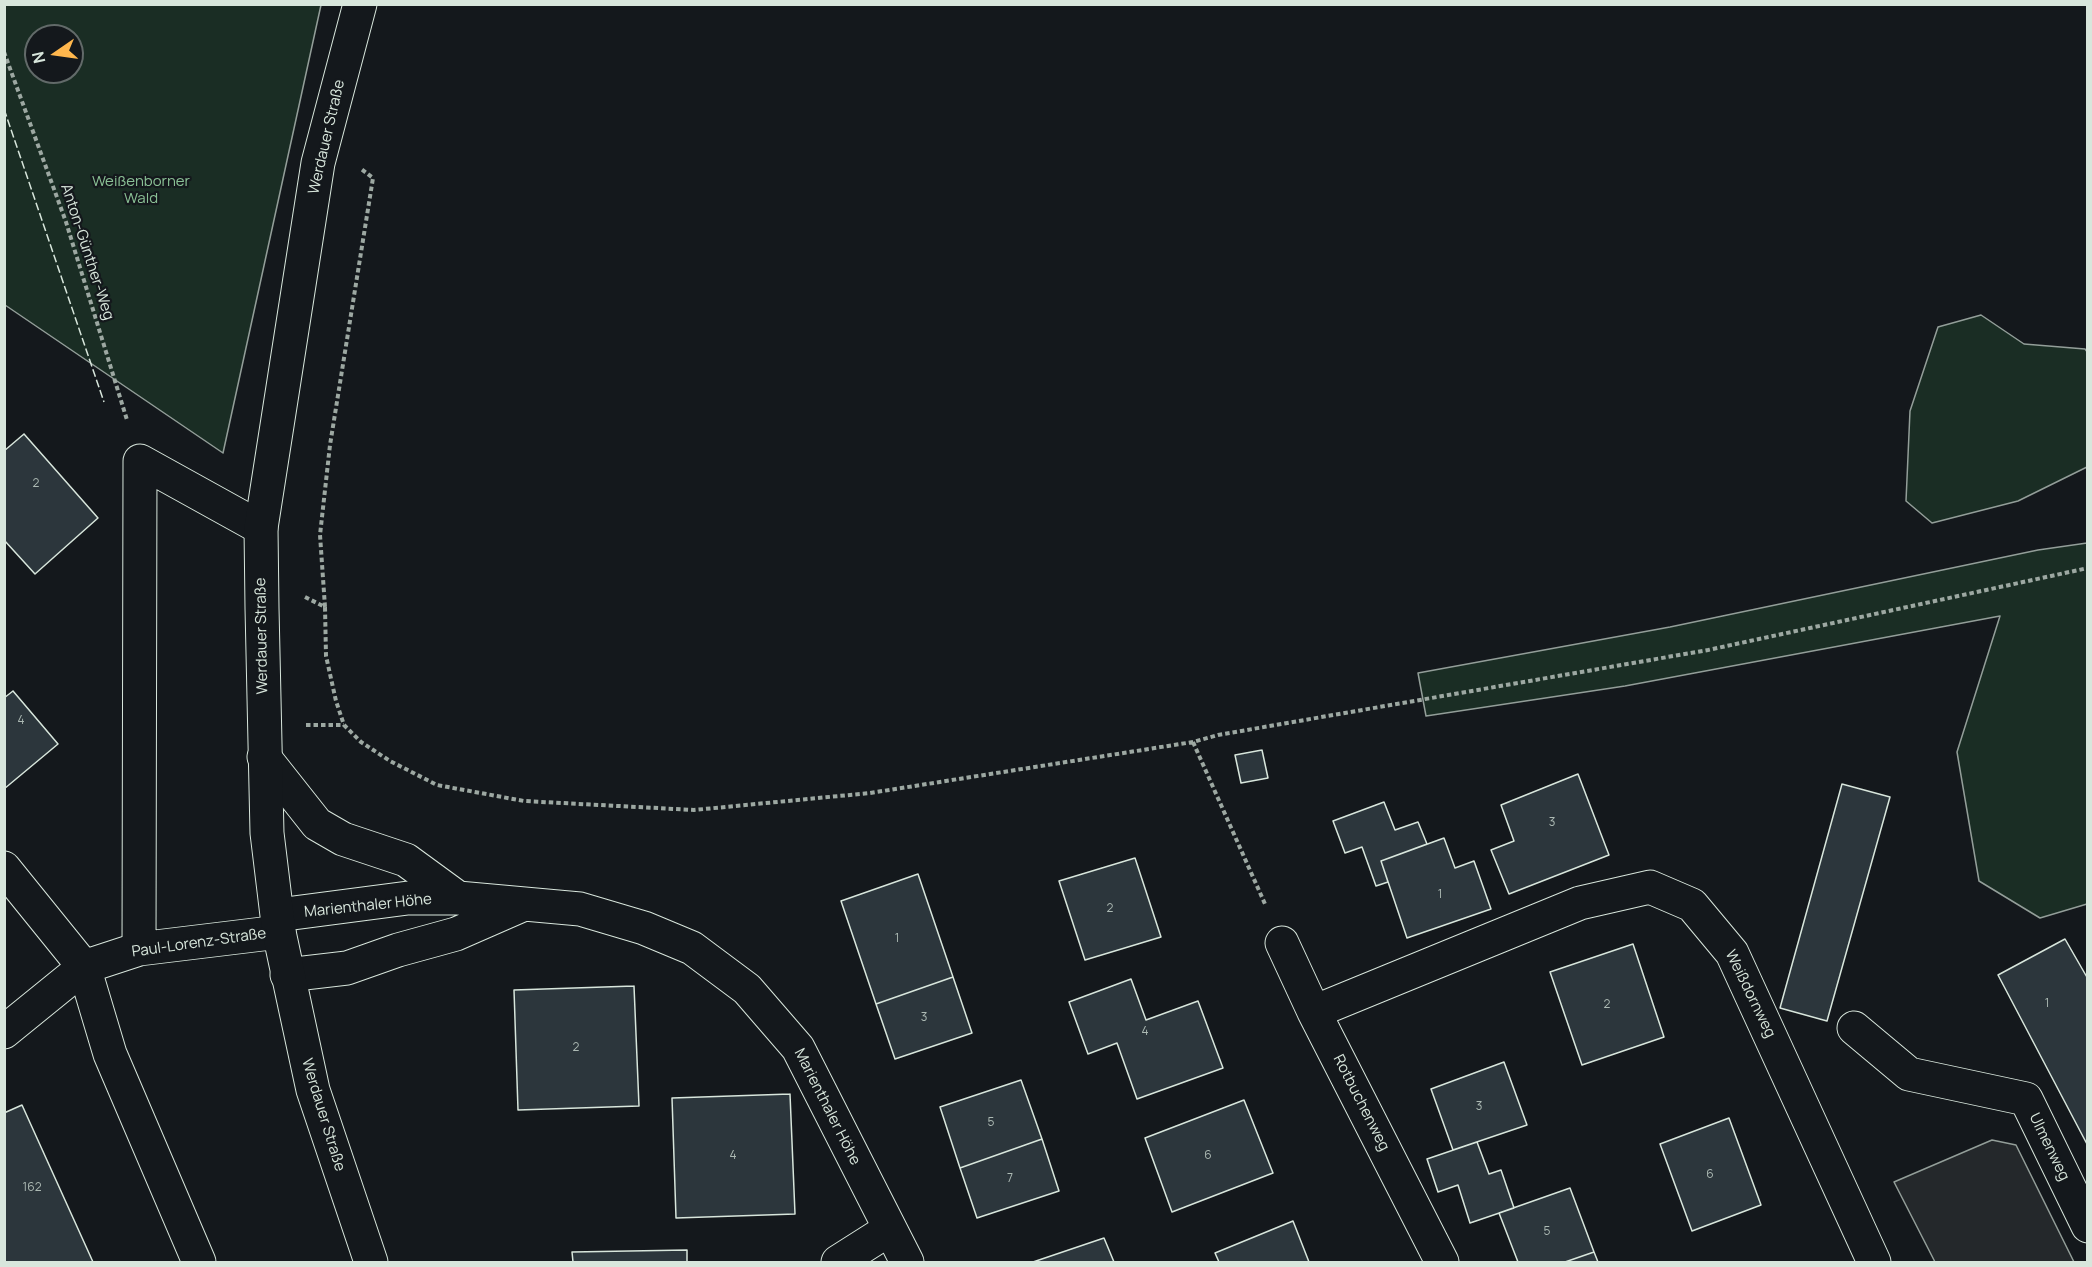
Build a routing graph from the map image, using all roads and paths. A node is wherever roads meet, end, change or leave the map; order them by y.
1 (360, 4) edge
2 (4, 52) edge
3 (324, 141) junction
4 (140, 461) junction
5 (261, 528) junction
6 (2088, 568) edge
7 (304, 597) dead end
8 (325, 607) junction
9 (1192, 742) junction
10 (264, 757) junction
11 (4, 868) edge
12 (458, 898) junction
13 (521, 905) junction
14 (279, 924) junction
15 (1282, 943) joint
16 (139, 950) junction
17 (84, 967) junction
18 (287, 975) junction
19 (1314, 1012) junction
20 (1854, 1028) dead end
21 (4, 1032) edge
22 (2088, 1226) edge
23 (890, 1229) junction
24 (199, 1263) edge
25 (372, 1263) edge
26 (838, 1263) edge
27 (907, 1263) edge
28 (1442, 1263) edge
29 (1874, 1263) edge

1 - 3 street, Werdauer Straße
2 - 4 path, Anton-Günther-Weg
3 - 5 street, Werdauer Straße
3 - 8 path
4 - 5 street
4 - 16 street
5 - 10 street, Werdauer Straße
6 - 9 path
7 - 8 path
8 - 9 path
9 - 15 path
10 - 12 street, Marienthaler Höhe
10 - 14 street, Werdauer Straße
11 - 17 street
12 - 13 street, Marienthaler Höhe
12 - 14 street, Marienthaler Höhe
13 - 18 street, Marienthaler Höhe
13 - 23 street, Marienthaler Höhe
14 - 16 street, Paul-Lorenz-Straße
14 - 18 street, Werdauer Straße
15 - 19 street, Rotbuchenweg
16 - 17 street, Paul-Lorenz-Straße
17 - 21 street, Paul-Lorenz-Straße
17 - 24 street
18 - 25 street, Werdauer Straße
19 - 28 street, Rotbuchenweg
19 - 29 street, Weißdornweg
20 - 22 street, Ulmenweg
23 - 26 street
23 - 27 street, Marienthaler Höhe

